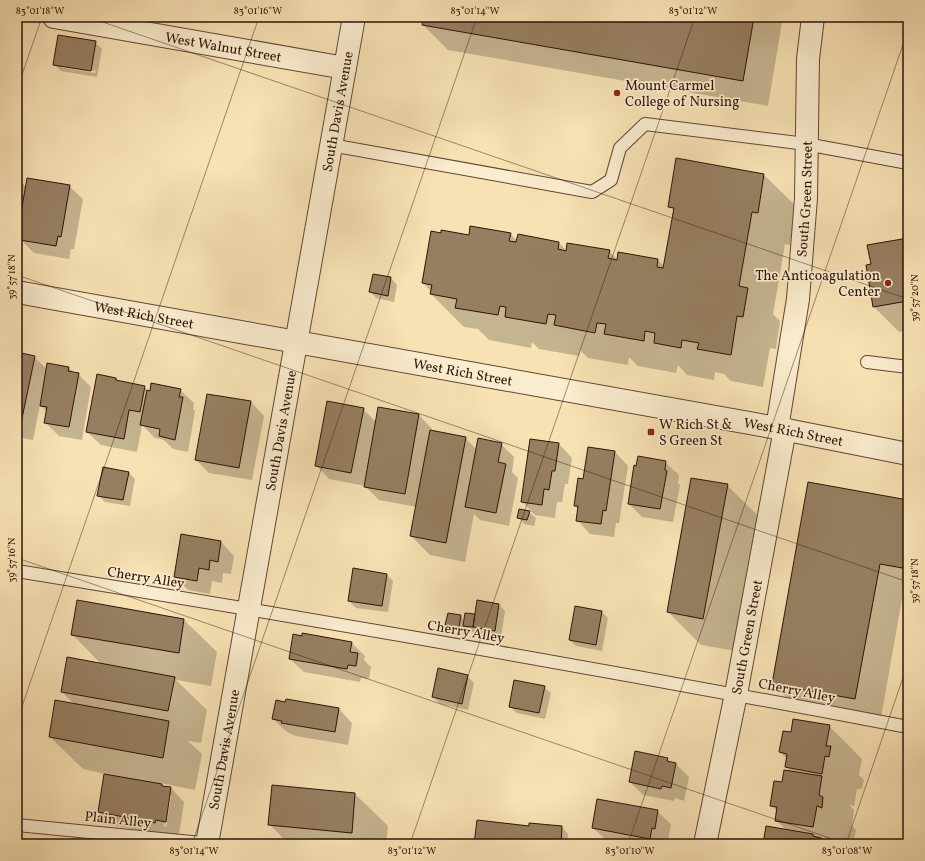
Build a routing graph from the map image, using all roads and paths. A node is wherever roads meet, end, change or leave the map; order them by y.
1 (54, 17) edge
2 (354, 17) edge
3 (813, 17) edge
4 (345, 68) junction
5 (806, 144) junction
6 (331, 145) junction
7 (908, 163) edge
8 (17, 292) edge
9 (297, 342) junction
10 (867, 362) dead end
11 (908, 367) edge
12 (781, 428) junction
13 (908, 454) edge
14 (17, 571) edge
15 (248, 608) junction
16 (736, 694) junction
17 (908, 727) edge
18 (17, 824) edge
19 (210, 844) edge
20 (705, 844) edge

1 - 4 street, West Walnut Street
2 - 4 street, South Davis Avenue
3 - 5 street, South Green Street
4 - 6 street, South Davis Avenue
5 - 6 lane
5 - 7 lane
5 - 12 street, South Green Street
6 - 9 street, South Davis Avenue
8 - 9 street, West Rich Street
9 - 12 street, West Rich Street
9 - 15 street, South Davis Avenue
10 - 11 lane
12 - 13 street, West Rich Street
12 - 16 street, South Green Street
14 - 15 lane, Cherry Alley
15 - 16 lane, Cherry Alley
15 - 19 street, South Davis Avenue
16 - 17 lane, Cherry Alley
16 - 20 street, South Green Street
18 - 19 lane, Plain Alley

